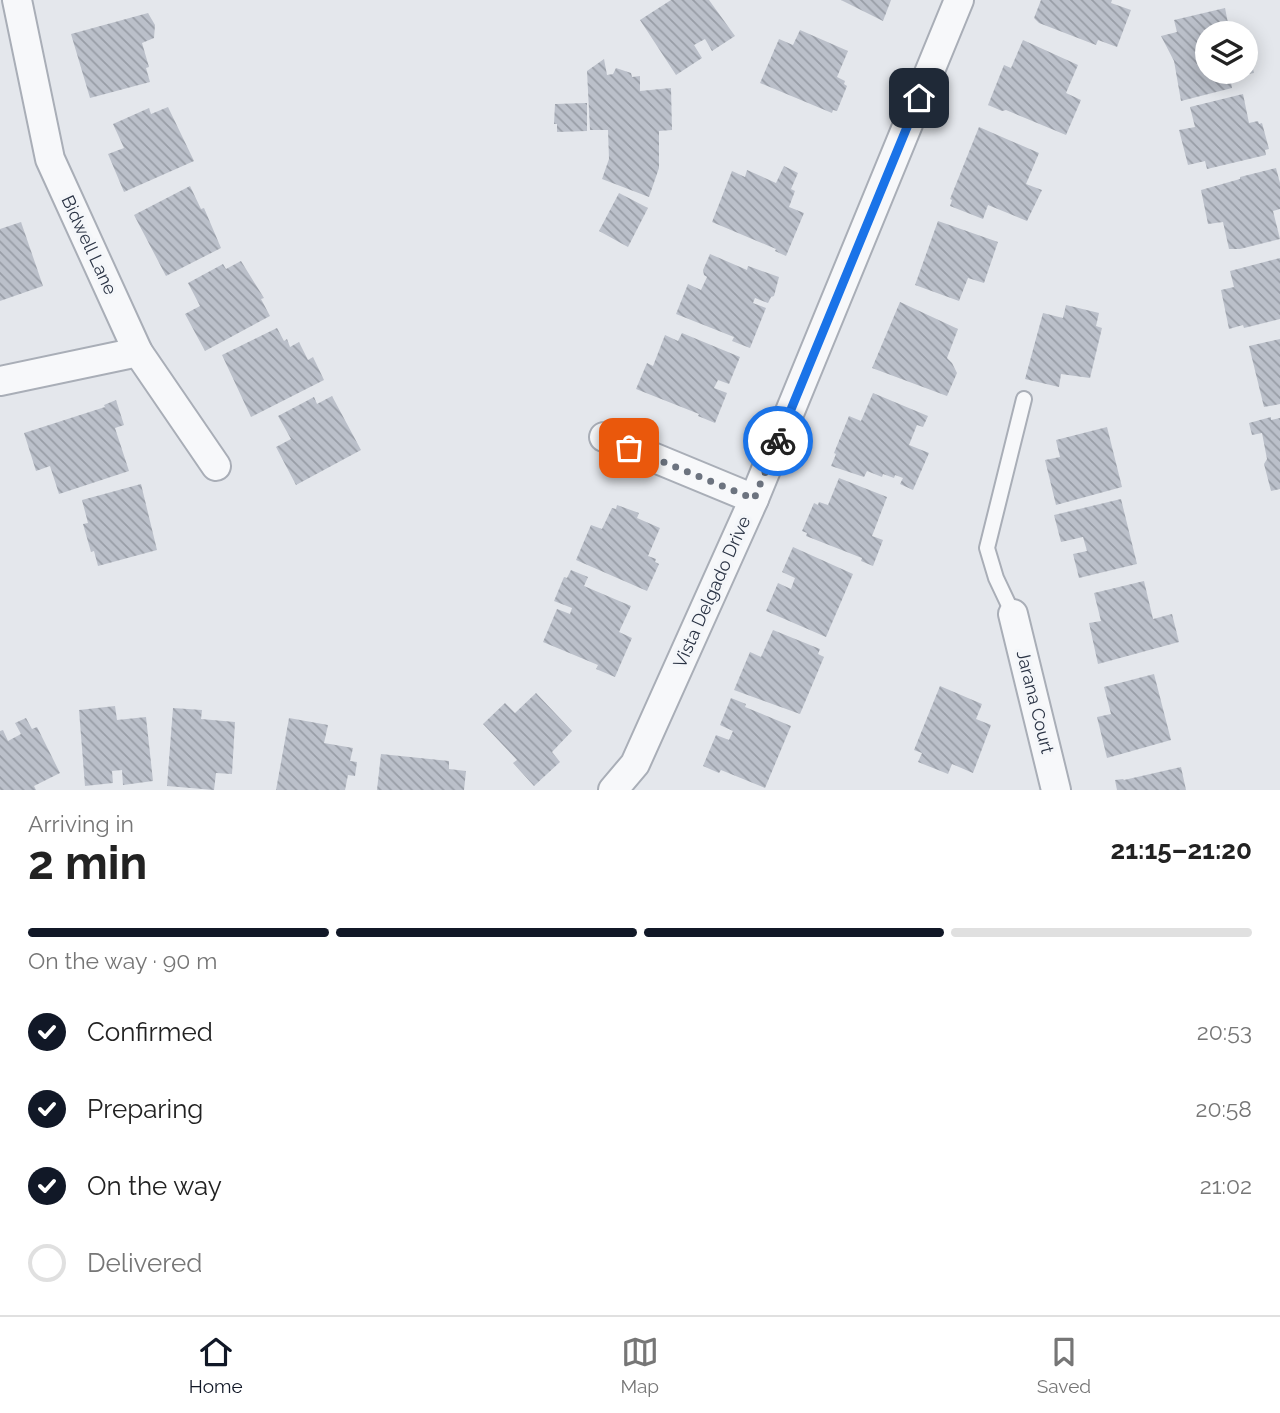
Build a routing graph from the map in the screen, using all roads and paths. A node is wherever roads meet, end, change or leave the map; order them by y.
1 (17, 0) edge
2 (959, 0) edge
3 (138, 352) junction
4 (0, 382) edge
5 (1024, 399) dead end
6 (604, 437) dead end
7 (216, 466) dead end
8 (754, 499) junction
9 (1013, 614) joint
10 (613, 790) edge
11 (1056, 790) edge

1 - 3 street, Bidwell Lane
2 - 8 street, Vista Delgado Drive
3 - 4 street
3 - 7 street, Bidwell Lane
5 - 9 lane
6 - 8 street
8 - 10 street, Vista Delgado Drive
9 - 11 street, Jarana Court

